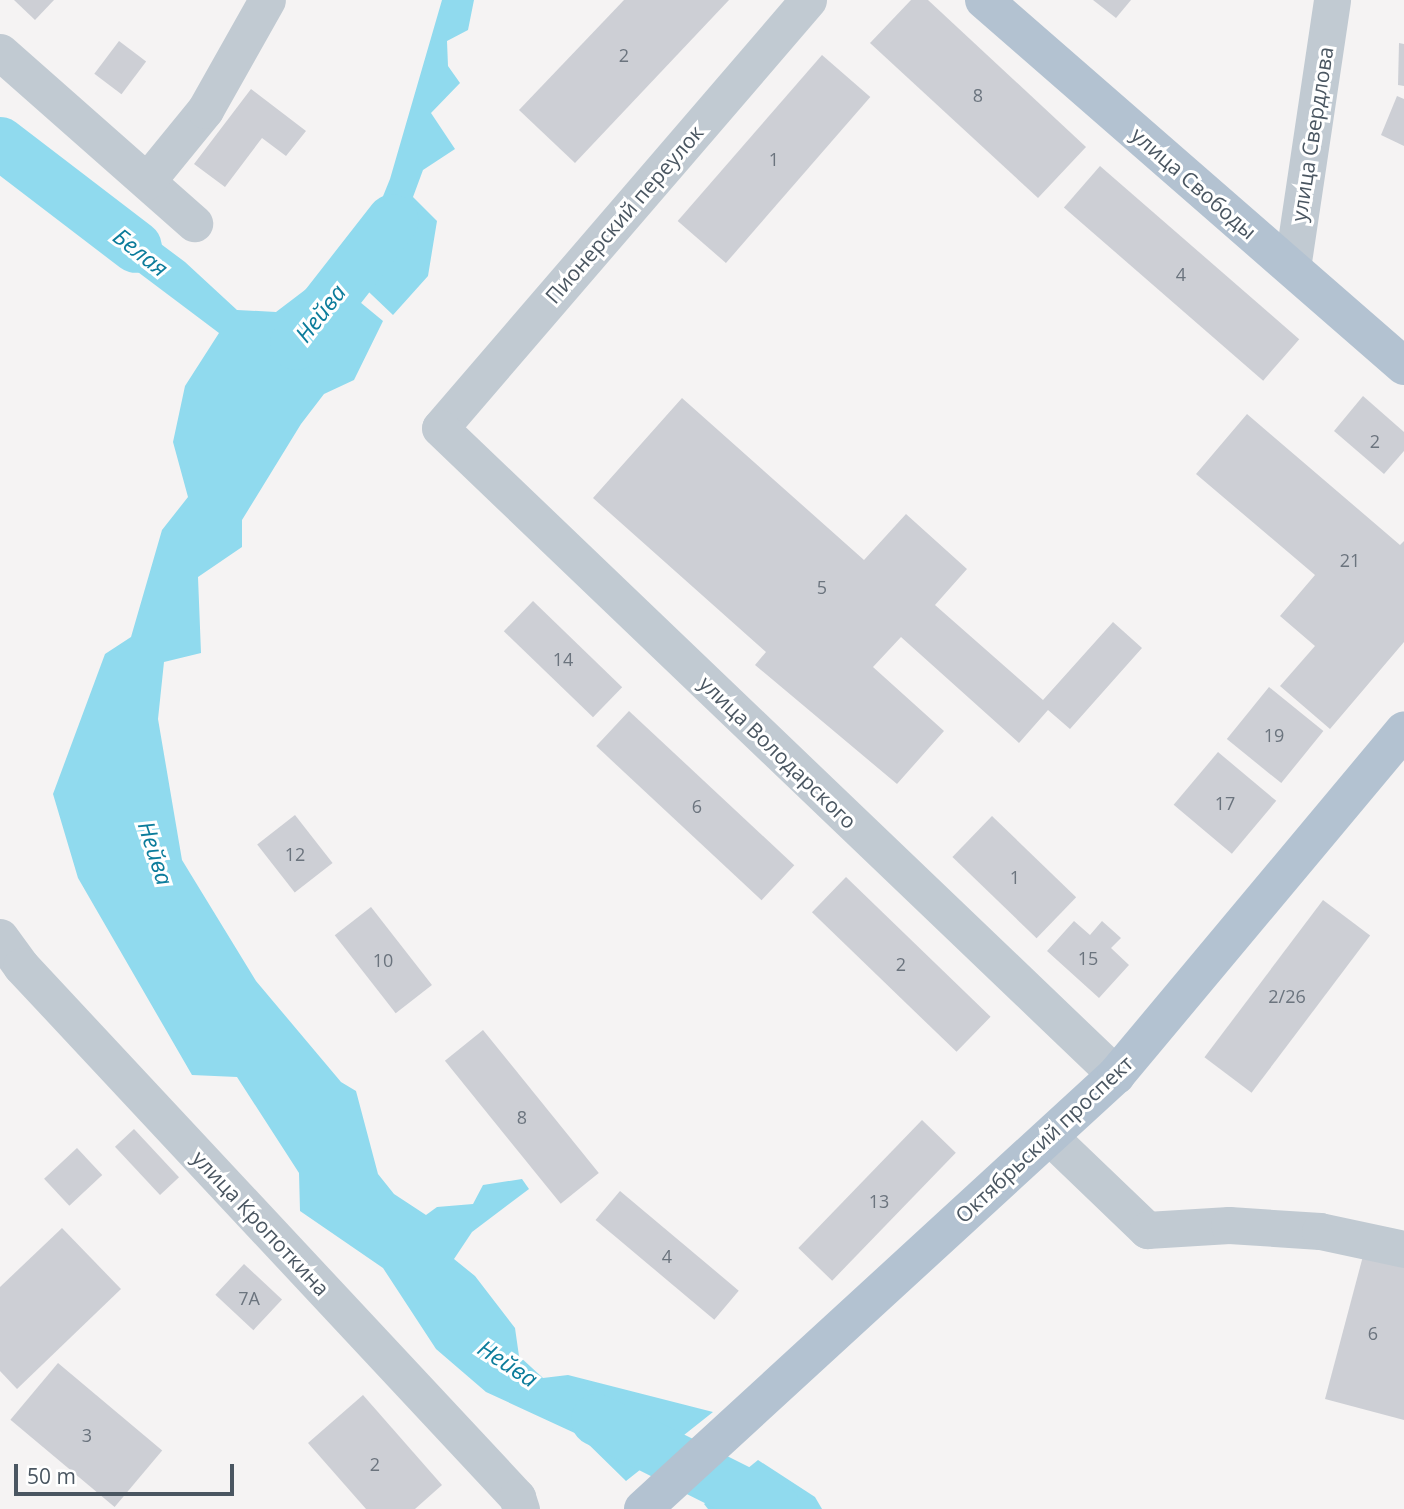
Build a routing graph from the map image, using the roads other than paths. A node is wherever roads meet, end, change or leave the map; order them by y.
1 (267, 0) edge
2 (808, 0) edge
3 (984, 0) edge
4 (1332, 0) edge
5 (0, 52) edge
6 (147, 181) junction
7 (194, 223) dead end
8 (1292, 268) junction
9 (1404, 366) edge
10 (440, 428) joint
11 (1404, 730) edge
12 (0, 937) edge
13 (1116, 1075) junction
14 (1049, 1136) junction
15 (1404, 1249) edge
16 (521, 1509) edge
17 (643, 1509) edge

1 - 6 street
2 - 10 street, Пионерский переулок
3 - 8 main road, улица Свободы
4 - 8 street, улица Свердлова
5 - 6 street
6 - 7 street
8 - 9 main road, улица Свободы
10 - 13 street, улица Володарского
11 - 13 main road, Октябрьский проспект
12 - 16 street, улица Кропоткина
13 - 14 main road, Октябрьский проспект
14 - 15 street
14 - 17 main road, Октябрьский проспект

